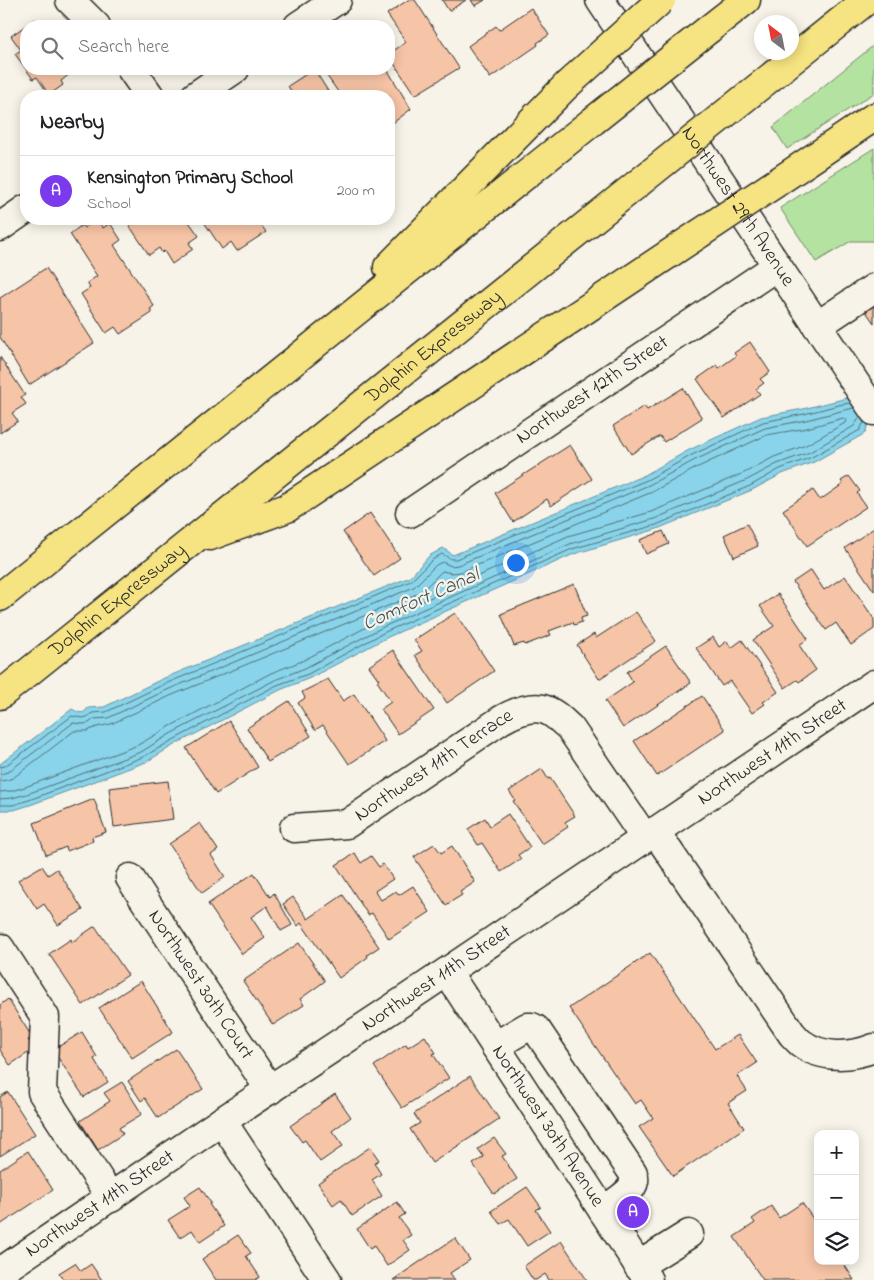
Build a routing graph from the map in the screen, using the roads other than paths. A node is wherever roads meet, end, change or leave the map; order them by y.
1 (70, 0) edge
2 (337, 0) edge
3 (600, 0) edge
4 (660, 0) edge
5 (746, 0) edge
6 (867, 0) edge
7 (90, 20) edge
8 (307, 20) edge
9 (135, 75) edge
10 (226, 75) edge
11 (146, 90) edge
12 (203, 90) edge
13 (874, 117) edge
14 (20, 213) edge
15 (0, 226) edge
16 (777, 266) junction
17 (874, 288) edge
18 (817, 326) junction
19 (299, 357) junction
20 (874, 411) edge
21 (410, 513) dead end
22 (187, 544) junction
23 (0, 597) edge
24 (874, 684) edge
25 (0, 695) edge
26 (294, 828) dead end
27 (650, 835) junction
28 (130, 878) dead end
29 (0, 948) edge
30 (447, 972) junction
31 (496, 1046) junction
32 (874, 1048) edge
33 (270, 1090) junction
34 (222, 1121) junction
35 (111, 1198) junction
36 (602, 1211) junction
37 (689, 1234) dead end
38 (0, 1272) edge
39 (643, 1273) edge
40 (327, 1280) edge

1 - 7 street
2 - 8 street
3 - 16 street, Northwest 29th Avenue
4 - 19 highway, bridge
5 - 19 highway, bridge
6 - 22 highway, Dolphin Expressway, bridge
9 - 11 street
10 - 12 street
13 - 22 highway, bridge
14 - 15 street
16 - 18 street, Northwest 29th Avenue
16 - 21 street, Northwest 12th Street
17 - 18 street
18 - 20 street, Northwest 29th Avenue
19 - 23 highway
22 - 25 highway, Dolphin Expressway
24 - 27 street, Northwest 11th Street
26 - 27 street, Northwest 11th Terrace
27 - 30 street, Northwest 11th Street
27 - 32 street
28 - 33 street, Northwest 30th Court
29 - 35 street
30 - 31 street, Northwest 30th Avenue
30 - 33 street, Northwest 11th Street
31 - 36 street, Northwest 30th Avenue
31 - 36 street
33 - 34 street, Northwest 11th Street
34 - 35 street, Northwest 11th Street
34 - 40 street
35 - 38 street, Northwest 11th Street
36 - 39 street, Northwest 30th Avenue
37 - 39 street

